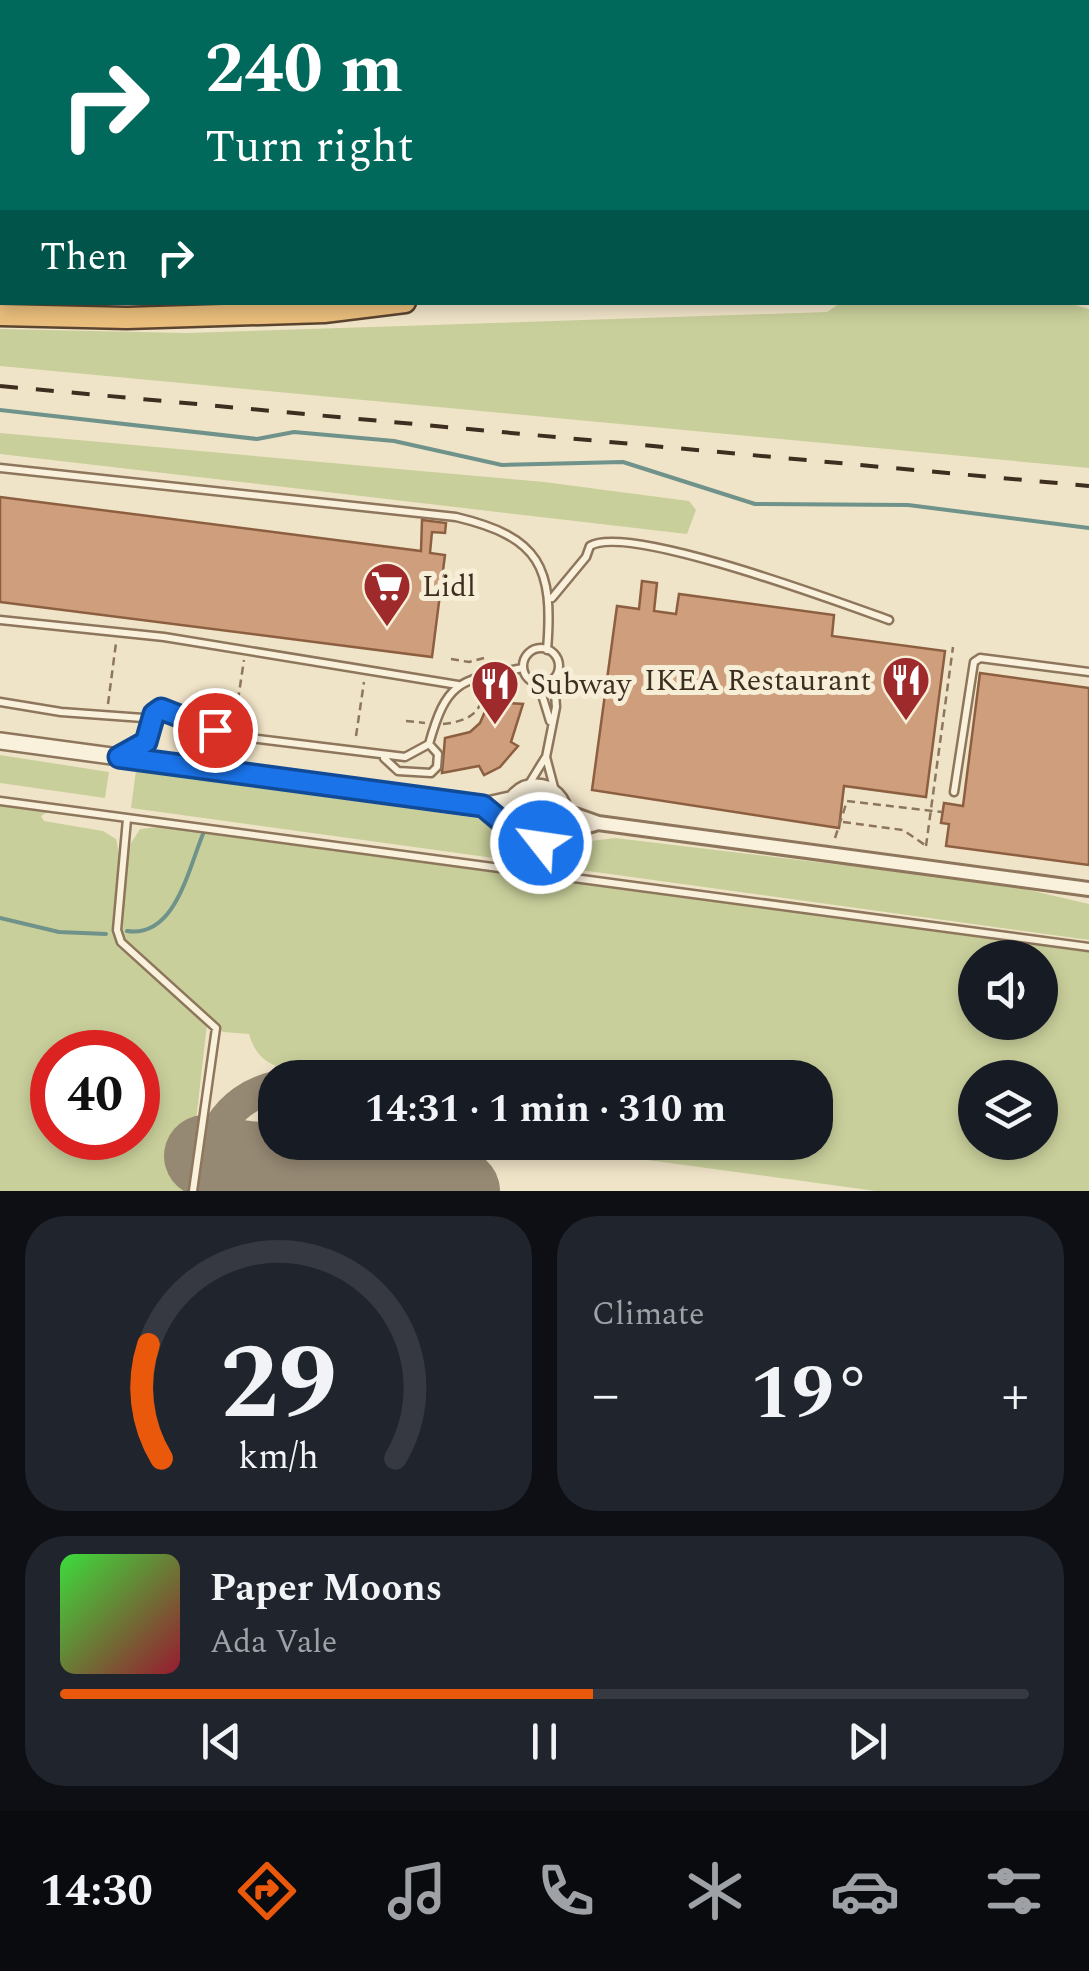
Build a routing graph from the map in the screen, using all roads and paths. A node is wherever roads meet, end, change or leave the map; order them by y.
1 (393, 305) edge
2 (0, 315) edge
3 (0, 468) edge
4 (551, 599) junction
5 (0, 620) edge
6 (889, 620) dead end
7 (118, 631) junction
8 (953, 647) dead end
9 (245, 649) junction
10 (547, 650) junction
11 (484, 658) dead end
12 (450, 659) dead end
13 (469, 662) junction
14 (522, 668) junction
15 (366, 670) junction
16 (473, 672) dead end
17 (1089, 672) edge
18 (554, 678) junction
19 (538, 684) junction
20 (459, 686) junction
21 (480, 687) dead end
22 (0, 702) edge
23 (107, 713) junction
24 (155, 714) junction
25 (406, 721) dead end
26 (551, 722) junction
27 (426, 723) dead end
28 (442, 724) dead end
29 (233, 736) junction
30 (356, 736) dead end
31 (0, 741) edge
32 (429, 744) junction
33 (119, 757) junction
34 (383, 757) junction
35 (546, 757) junction
36 (954, 792) dead end
37 (520, 794) junction
38 (556, 796) junction
39 (0, 801) edge
40 (483, 806) junction
41 (930, 810) junction
42 (564, 811) junction
43 (942, 812) dead end
44 (127, 819) junction
45 (843, 822) junction
46 (598, 823) junction
47 (512, 829) junction
48 (556, 835) junction
49 (835, 838) dead end
50 (1089, 889) edge
51 (1089, 947) edge
52 (193, 1191) edge

1 - 2 highway
3 - 4 lane
4 - 6 lane
4 - 10 lane
5 - 7 lane
7 - 9 lane
7 - 23 path
8 - 41 path
9 - 15 lane
9 - 29 path
10 - 14 lane
10 - 18 lane
11 - 13 path
12 - 13 path
13 - 16 path
14 - 19 lane
14 - 20 lane
15 - 20 lane
15 - 30 path
17 - 36 lane
18 - 19 lane
18 - 26 lane
19 - 26 lane
20 - 32 lane
21 - 28 path
22 - 23 lane
23 - 24 lane
24 - 29 lane
24 - 33 lane
25 - 27 path
26 - 35 lane
29 - 34 lane
31 - 33 street
32 - 34 lane
32 - 34 lane
33 - 40 street
35 - 37 lane
35 - 38 lane
37 - 38 street
37 - 40 street
37 - 47 street
38 - 42 street
39 - 44 lane
40 - 47 street
41 - 43 path
41 - 45 path
41 - 45 path
42 - 46 street
42 - 48 street
44 - 51 lane
44 - 52 lane
45 - 49 path
46 - 48 street
46 - 50 street
47 - 48 street

